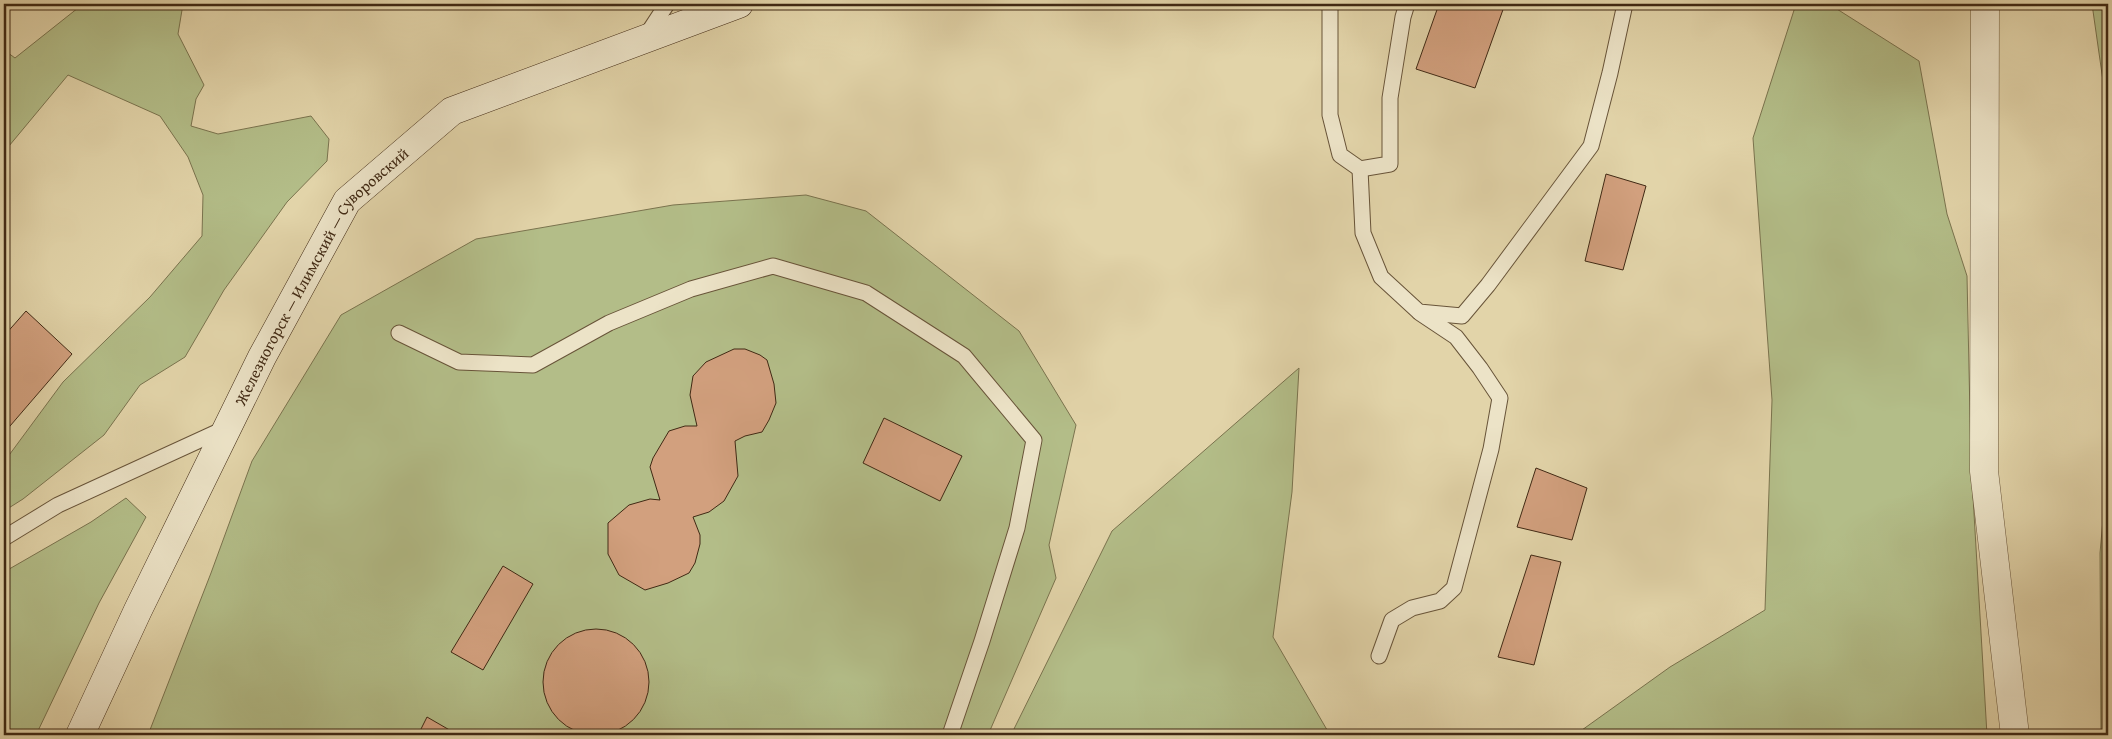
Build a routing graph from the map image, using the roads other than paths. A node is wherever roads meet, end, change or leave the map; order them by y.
1 (667, 4) edge
2 (739, 4) edge
3 (1330, 4) edge
4 (1408, 4) edge
5 (1625, 4) edge
6 (1984, 4) edge
7 (644, 39) junction
8 (1360, 169) junction
9 (1419, 312) junction
10 (399, 333) dead end
11 (228, 427) junction
12 (4, 538) edge
13 (1379, 656) dead end
14 (80, 735) edge
15 (950, 735) edge
16 (2015, 735) edge

1 - 7 lane
2 - 7 street, Железногорск — Илимский — Суворовский
3 - 8 lane
4 - 8 lane
5 - 9 lane
6 - 16 street
7 - 11 street, Железногорск — Илимский — Суворовский
8 - 9 lane
9 - 13 lane
10 - 15 lane
11 - 12 lane
11 - 14 street, Железногорск — Илимский — Суворовский

